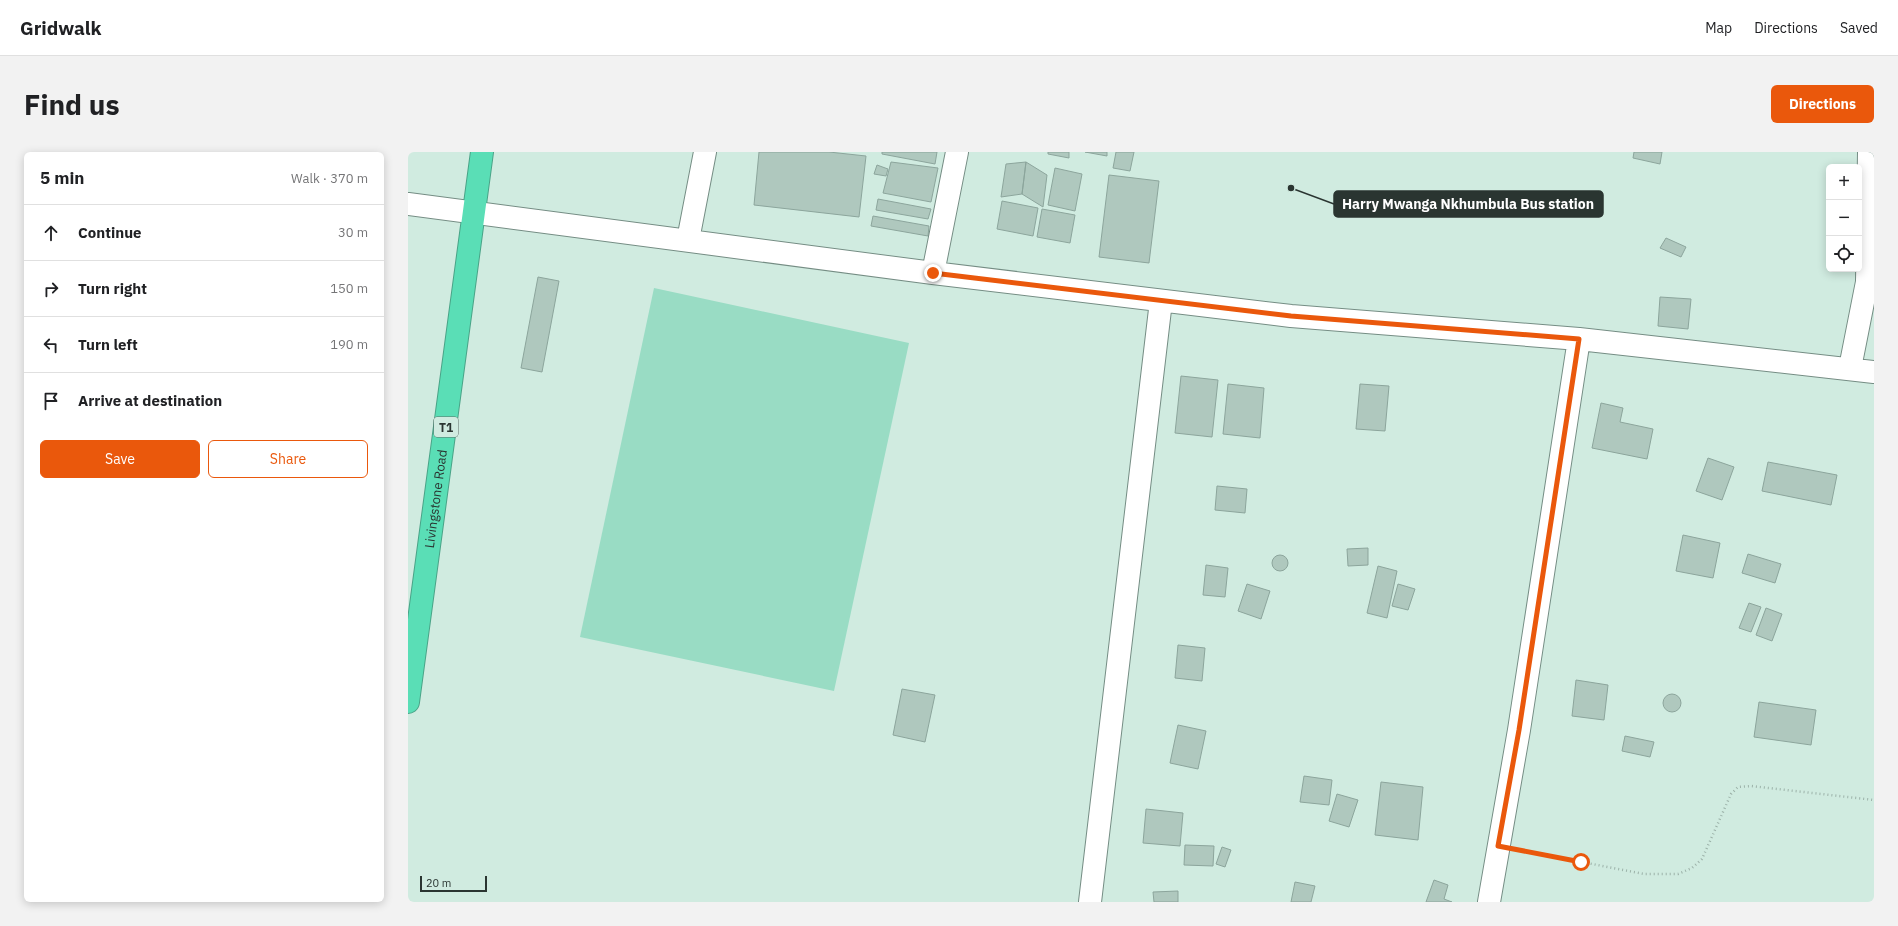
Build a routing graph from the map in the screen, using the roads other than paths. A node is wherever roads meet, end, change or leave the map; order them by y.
1 (482, 152) edge
2 (705, 152) edge
3 (957, 152) edge
4 (1869, 152) edge
5 (408, 204) edge
6 (475, 212) junction
7 (688, 240) junction
8 (933, 273) junction
9 (1161, 301) junction
10 (1579, 339) junction
11 (1850, 368) junction
12 (1874, 372) edge
13 (408, 702) edge
14 (1090, 902) edge
15 (1489, 902) edge

1 - 6 highway, Livingstone Road / T1
2 - 7 street
3 - 8 street
4 - 11 street
5 - 6 street
6 - 7 street
6 - 13 highway, Livingstone Road / T1
7 - 8 street
8 - 9 street
9 - 10 street
9 - 14 street
10 - 11 street
10 - 15 street
11 - 12 street

